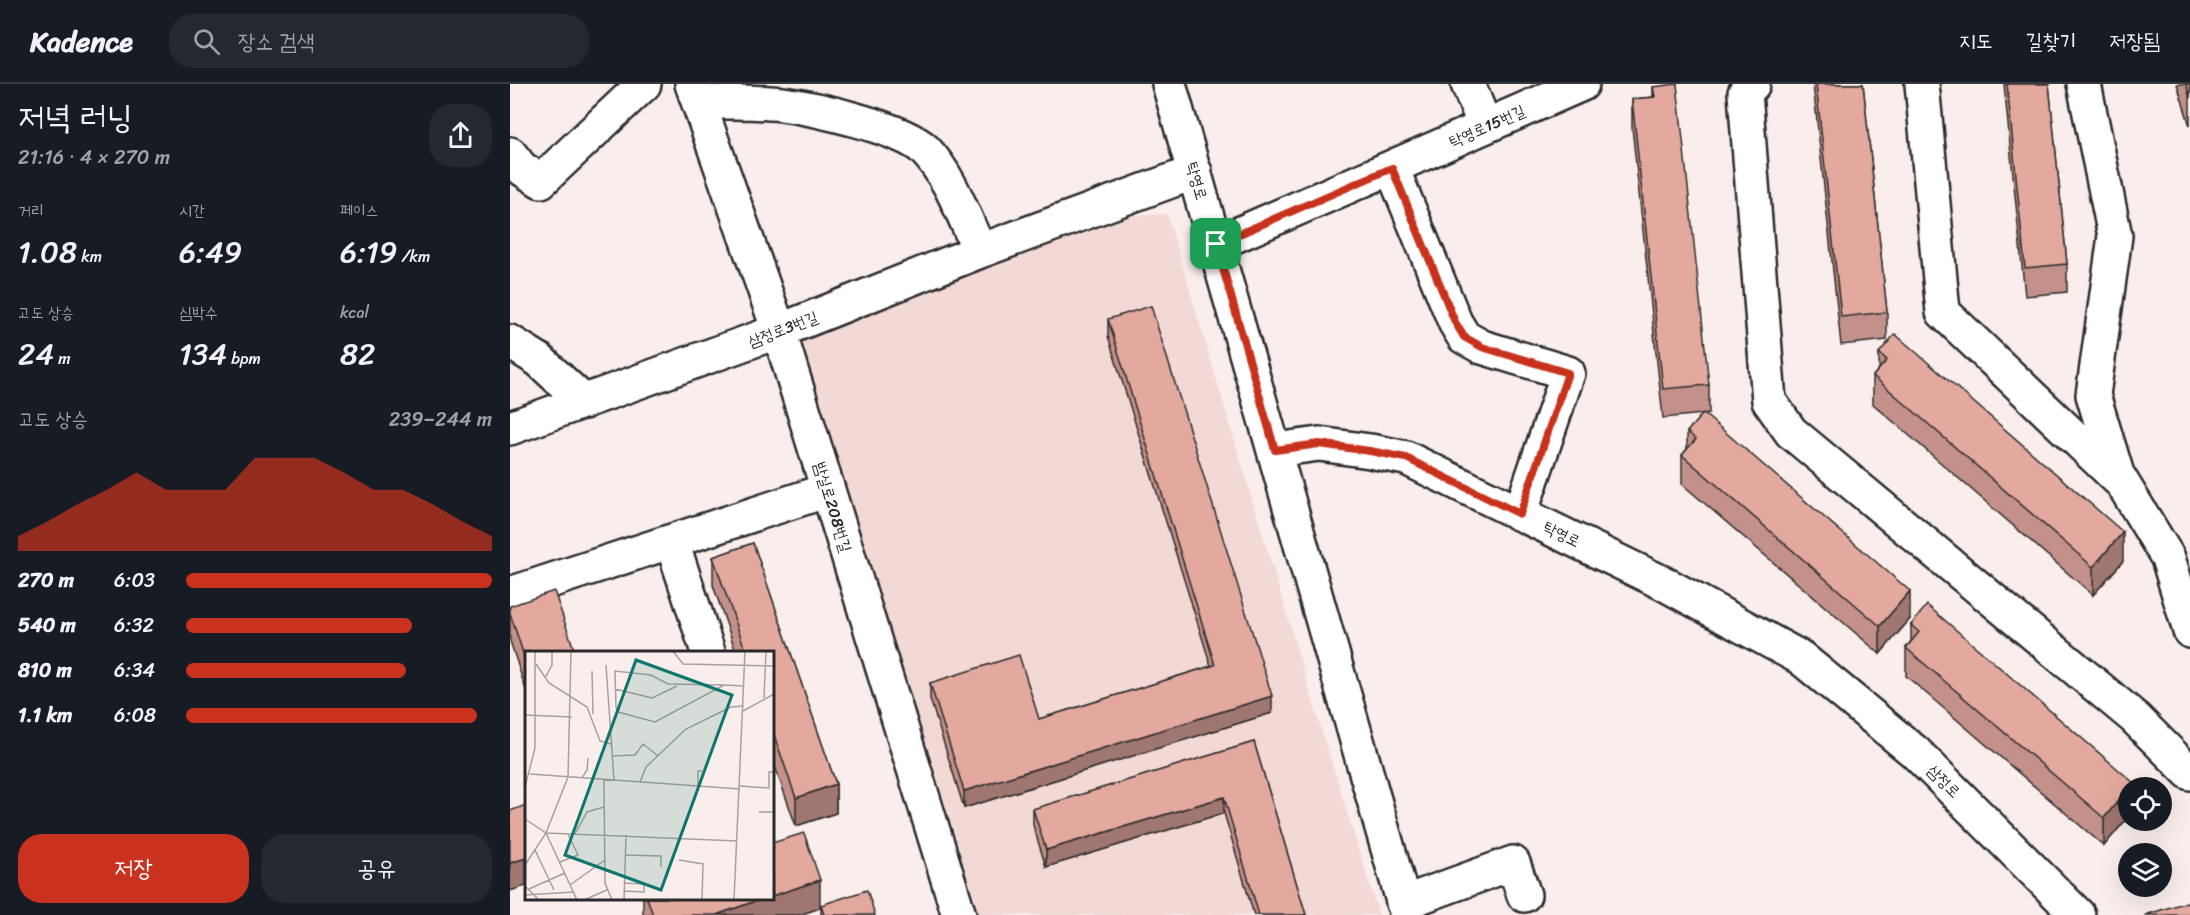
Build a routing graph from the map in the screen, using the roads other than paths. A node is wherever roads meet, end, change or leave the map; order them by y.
1 (644, 84) edge
2 (1169, 84) edge
3 (1468, 84) edge
4 (1582, 84) edge
5 (1753, 84) edge
6 (1922, 84) edge
7 (2084, 84) edge
8 (695, 93) edge
9 (1485, 126) junction
10 (510, 154) edge
11 (1392, 168) junction
12 (1195, 172) junction
13 (1216, 244) junction
14 (980, 251) junction
15 (779, 331) junction
16 (510, 342) edge
17 (584, 402) junction
18 (510, 428) edge
19 (1275, 450) junction
20 (2125, 486) junction
21 (828, 490) junction
22 (1520, 514) junction
23 (672, 542) junction
24 (510, 594) edge
25 (2190, 631) edge
26 (708, 651) edge
27 (1801, 658) joint
28 (2190, 773) edge
29 (1524, 895) dead end
30 (1405, 909) edge
31 (959, 915) edge
32 (2078, 915) edge

1 - 10 street
2 - 12 street, 탁영로
3 - 9 street
4 - 9 street, 탁영로15번길
5 - 28 street
6 - 20 street
7 - 20 street
8 - 14 street, 밤실로208번길
8 - 15 street, 밤실로208번길
9 - 11 street, 탁영로15번길
11 - 13 street, 탁영로15번길
11 - 22 street
12 - 13 street, 탁영로
12 - 14 street, 삼정로3번길
13 - 19 street, 탁영로
14 - 15 street, 삼정로3번길
15 - 17 street, 삼정로3번길
15 - 21 street, 밤실로208번길
16 - 17 street
17 - 18 street, 삼정로3번길
19 - 22 street, 탁영로
19 - 30 street, 탁영로
20 - 25 street
21 - 23 street
21 - 31 street, 밤실로208번길
22 - 27 street, 탁영로
23 - 24 street
23 - 26 street
27 - 32 street, 삼정로
29 - 30 street

